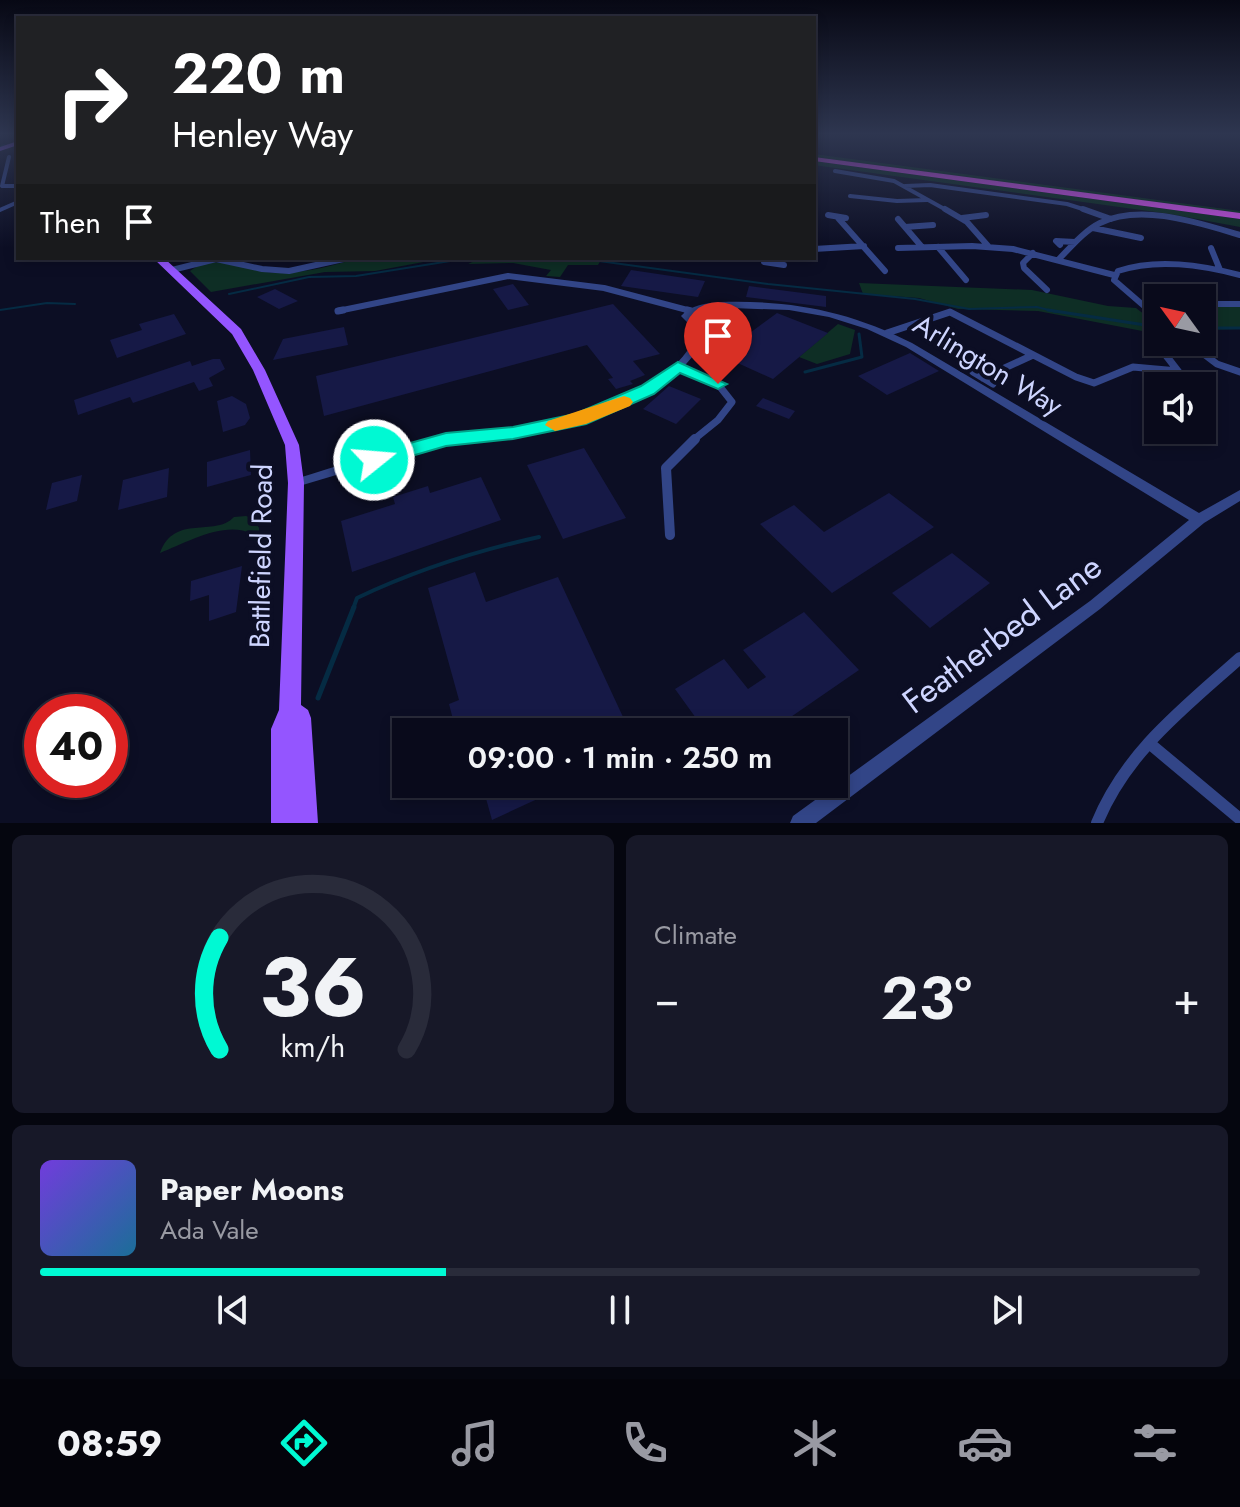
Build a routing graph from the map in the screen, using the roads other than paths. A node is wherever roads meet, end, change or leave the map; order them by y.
1 (907, 171) edge
2 (840, 173) dead end
3 (905, 186) junction
4 (850, 196) dead end
5 (928, 200) junction
6 (828, 215) dead end
7 (1240, 216) edge
8 (982, 217) dead end
9 (838, 218) junction
10 (846, 218) dead end
11 (961, 218) junction
12 (898, 219) dead end
13 (1111, 219) junction
14 (933, 225) dead end
15 (905, 227) junction
16 (1093, 228) junction
17 (1240, 235) edge
18 (1141, 238) dead end
19 (1056, 241) dead end
20 (1075, 242) junction
21 (864, 246) junction
22 (922, 247) junction
23 (938, 247) junction
24 (989, 247) junction
25 (898, 248) dead end
26 (816, 249) edge
27 (1215, 252) dead end
28 (1033, 253) junction
29 (160, 260) edge
30 (209, 260) edge
31 (226, 260) edge
32 (338, 260) edge
33 (775, 260) edge
34 (1058, 260) junction
35 (764, 262) dead end
36 (784, 265) dead end
37 (172, 270) junction
38 (1220, 270) junction
39 (885, 271) dead end
40 (1114, 275) junction
41 (1240, 275) edge
42 (968, 277) dead end
43 (1047, 291) dead end
44 (1216, 302) edge
45 (1240, 304) edge
46 (735, 305) junction
47 (1144, 307) edge
48 (338, 311) dead end
49 (692, 314) junction
50 (711, 319) junction
51 (887, 333) junction
52 (698, 339) junction
53 (1033, 355) junction
54 (1166, 356) edge
55 (1206, 356) edge
56 (678, 367) junction
57 (1178, 371) joint
58 (973, 372) dead end
59 (1240, 372) edge
60 (983, 378) junction
61 (993, 384) dead end
62 (296, 483) junction
63 (1240, 495) edge
64 (1199, 519) junction
65 (670, 535) dead end
66 (1240, 658) edge
67 (290, 710) junction
68 (1149, 743) junction
69 (1240, 819) edge
70 (283, 823) edge
71 (306, 823) edge
72 (800, 823) edge
73 (1097, 823) edge

1 - 7 highway
2 - 3 street
3 - 5 street
3 - 13 street
4 - 5 street
5 - 11 street
6 - 9 street
8 - 11 street
9 - 10 street
9 - 21 street
11 - 24 street
12 - 15 street
13 - 16 street
13 - 17 street
14 - 15 street
15 - 22 street
16 - 18 street
16 - 20 street
19 - 20 street
20 - 34 street
21 - 26 street
21 - 39 street
22 - 23 street
22 - 25 street
23 - 24 street
23 - 42 street
24 - 28 street
27 - 38 street
28 - 34 street
28 - 43 street
29 - 37 main road, Battlefield Road
30 - 37 street
31 - 32 street
33 - 35 street
33 - 36 street
34 - 40 street
37 - 62 main road, Battlefield Road
38 - 40 street
38 - 41 street
40 - 47 street
44 - 45 street
46 - 49 street, Arlington Way
46 - 50 street, Arlington Way
46 - 51 street, Arlington Way
48 - 49 street
49 - 50 street
49 - 52 street
50 - 52 street
51 - 53 street
51 - 64 street, Arlington Way
52 - 56 street
53 - 57 street
53 - 60 street
54 - 57 street
55 - 59 street
56 - 62 street
56 - 65 street
58 - 60 street
60 - 61 street
62 - 67 main road, Battlefield Road
63 - 64 street, Featherbed Lane
64 - 72 street, Featherbed Lane
66 - 68 street
67 - 70 main road, Battlefield Road
67 - 71 main road, Battlefield Road
68 - 69 street
68 - 73 street

